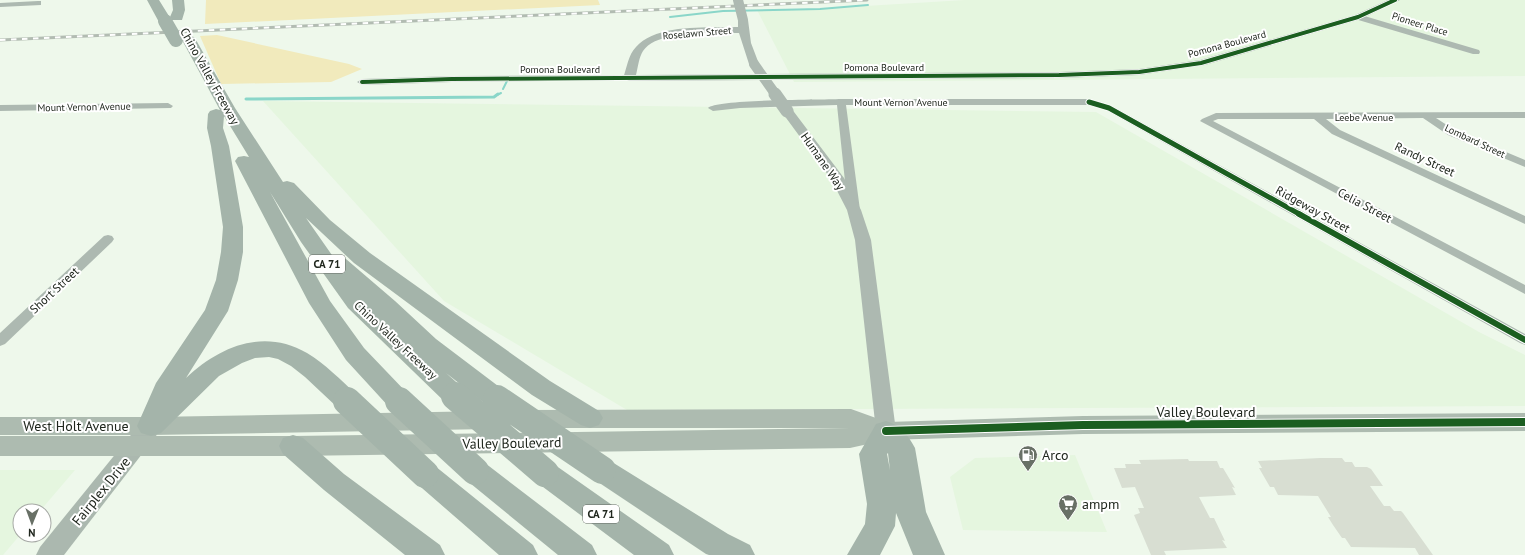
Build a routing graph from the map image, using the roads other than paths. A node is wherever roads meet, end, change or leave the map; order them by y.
1 (153, 0) edge
2 (168, 0) edge
3 (178, 0) edge
4 (738, 0) edge
5 (1395, 0) edge
6 (38, 3) dead end
7 (0, 5) edge
8 (1358, 17) junction
9 (174, 20) junction
10 (743, 25) junction
11 (1476, 52) dead end
12 (629, 78) junction
13 (362, 82) dead end
14 (841, 102) junction
15 (1089, 102) joint
16 (168, 106) dead end
17 (0, 108) edge
18 (713, 108) dead end
19 (219, 110) junction
20 (1525, 115) edge
21 (1426, 116) junction
22 (1318, 117) junction
23 (1205, 121) joint
24 (258, 158) junction
25 (1525, 164) edge
26 (854, 210) junction
27 (1525, 220) edge
28 (108, 239) dead end
29 (311, 242) junction
30 (1525, 290) edge
31 (1525, 340) edge
32 (0, 341) edge
33 (590, 418) junction
34 (1525, 422) edge
35 (0, 426) edge
36 (151, 426) junction
37 (886, 431) junction
38 (137, 445) junction
39 (0, 446) edge
40 (294, 446) junction
41 (49, 555) edge
42 (429, 555) edge
43 (522, 555) edge
44 (581, 555) edge
45 (658, 555) edge
46 (739, 555) edge
47 (863, 555) edge
48 (929, 555) edge

1 - 9 highway, Chino Valley Freeway / CA 71
2 - 9 highway, Chino Valley Freeway / CA 71
3 - 9 highway
4 - 10 street, Humane Way, bridge
5 - 8 street, Pomona Boulevard
6 - 7 street
8 - 11 street, Pioneer Place
8 - 12 street, Pomona Boulevard
9 - 19 highway, Chino Valley Freeway / CA 71
10 - 12 street, Roselawn Street
10 - 26 street, Humane Way, bridge
12 - 13 street, Pomona Boulevard
14 - 15 street, Mount Vernon Avenue
14 - 18 street, Mount Vernon Avenue
14 - 26 street
15 - 31 street, Ridgeway Street
16 - 17 street, Mount Vernon Avenue
19 - 24 highway, Chino Valley Freeway / CA 71
19 - 36 highway
19 - 44 highway, Chino Valley Freeway / CA 71, bridge
20 - 21 street, Leebe Avenue
21 - 22 street, Leebe Avenue
21 - 25 street, Lombard Street
22 - 23 street, Leebe Avenue
22 - 27 street, Randy Street
23 - 30 street, Celia Street
24 - 29 highway, Chino Valley Freeway / CA 71
24 - 33 highway
26 - 37 street, Humane Way
28 - 32 street, Short Street
29 - 45 highway, Chino Valley Freeway / CA 71, bridge
29 - 46 highway, bridge
33 - 36 main road, Valley Boulevard
33 - 37 main road, Valley Boulevard
34 - 37 main road, Valley Boulevard
35 - 36 main road, West Holt Avenue
36 - 38 main road, Fairplex Drive
36 - 43 highway, bridge
37 - 40 main road, Valley Boulevard
37 - 47 highway
37 - 48 highway
38 - 39 main road, West Holt Avenue
38 - 40 main road, Valley Boulevard
38 - 41 main road, Fairplex Drive
40 - 42 highway

